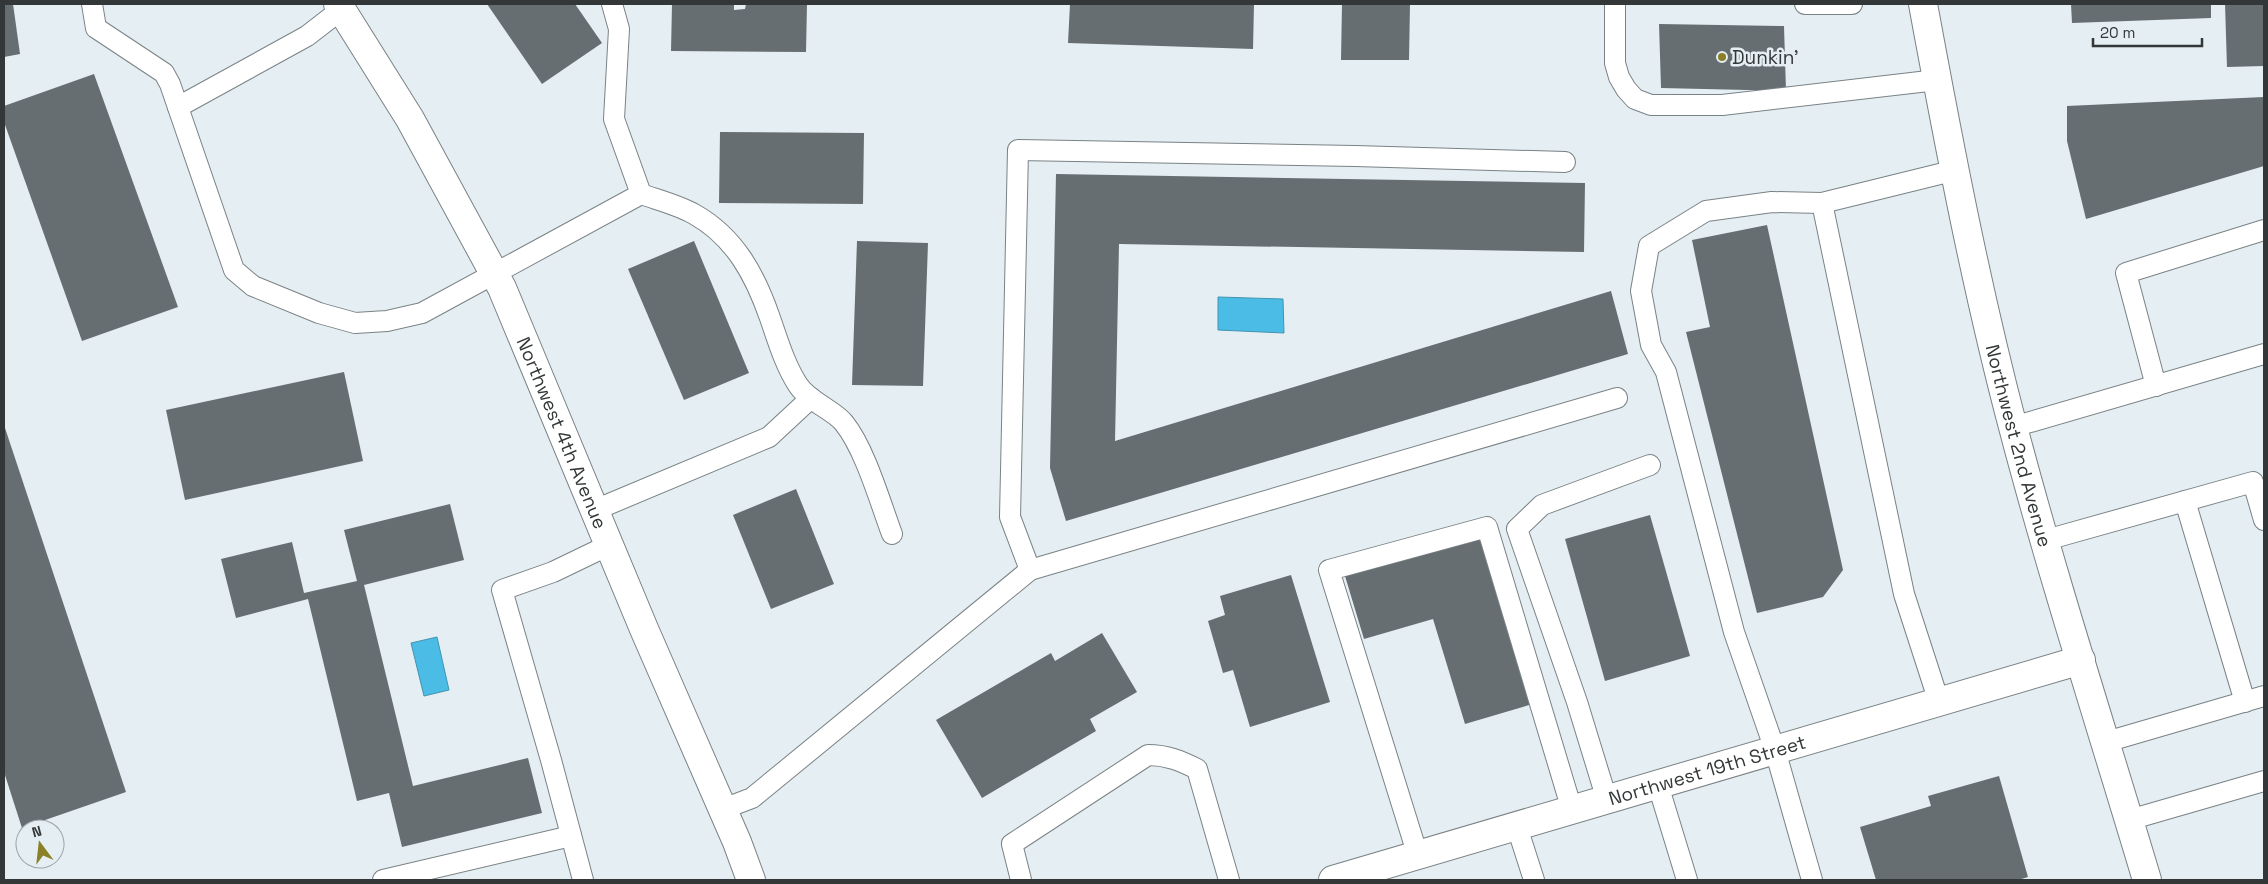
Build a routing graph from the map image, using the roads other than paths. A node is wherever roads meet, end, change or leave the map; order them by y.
1 (92, 4) edge
2 (612, 4) edge
3 (1615, 4) edge
4 (1805, 4) edge
5 (1852, 4) edge
6 (1924, 4) edge
7 (340, 6) edge
8 (1937, 80) junction
9 (178, 106) junction
10 (1565, 162) dead end
11 (1956, 170) junction
12 (641, 194) junction
13 (1822, 203) junction
14 (2264, 230) edge
15 (493, 273) junction
16 (2264, 354) edge
17 (2156, 386) junction
18 (811, 398) junction
19 (1617, 398) dead end
20 (2013, 427) junction
21 (1650, 465) dead end
22 (2185, 501) junction
23 (595, 510) junction
24 (2264, 520) edge
25 (892, 534) dead end
26 (2046, 540) junction
27 (609, 546) junction
28 (1030, 570) junction
29 (2082, 660) junction
30 (2255, 699) edge
31 (1940, 702) junction
32 (2106, 742) junction
33 (1775, 750) junction
34 (2264, 781) edge
35 (1658, 785) junction
36 (1607, 800) junction
37 (723, 810) junction
38 (1572, 810) junction
39 (2130, 820) junction
40 (1517, 827) junction
41 (571, 836) junction
42 (1418, 856) junction
43 (1364, 876) edge
44 (383, 880) edge
45 (583, 880) edge
46 (751, 880) edge
47 (1021, 880) edge
48 (1229, 880) edge
49 (1333, 880) edge
50 (1534, 880) edge
51 (1687, 880) edge
52 (1812, 880) edge
53 (2147, 880) edge

1 - 9 lane
2 - 12 lane
3 - 8 lane
4 - 5 lane
6 - 8 street, Northwest 2nd Avenue
7 - 9 lane
7 - 15 street, Northwest 4th Avenue
8 - 11 street, Northwest 2nd Avenue
9 - 15 lane
10 - 28 lane
11 - 13 lane
11 - 20 street, Northwest 2nd Avenue
12 - 15 lane
12 - 18 lane
13 - 31 lane
13 - 33 lane
14 - 17 lane
15 - 23 street, Northwest 4th Avenue
16 - 17 lane
17 - 20 lane
18 - 23 lane
18 - 25 lane
19 - 28 lane
20 - 26 street, Northwest 2nd Avenue
21 - 36 lane
22 - 24 lane
22 - 26 lane
22 - 30 lane
23 - 27 street, Northwest 4th Avenue
26 - 29 street, Northwest 2nd Avenue
27 - 37 street, Northwest 4th Avenue
27 - 41 lane
28 - 37 lane
29 - 31 street, Northwest 19th Street
29 - 32 street, Northwest 2nd Avenue
30 - 32 lane
31 - 33 street, Northwest 19th Street
32 - 39 street, Northwest 2nd Avenue
33 - 35 street, Northwest 19th Street
33 - 52 lane
34 - 39 lane
35 - 36 street, Northwest 19th Street
35 - 51 lane
36 - 38 street, Northwest 19th Street
37 - 46 street, Northwest 4th Avenue
38 - 40 street, Northwest 19th Street
38 - 42 lane
39 - 53 street, Northwest 2nd Avenue
40 - 42 street, Northwest 19th Street
40 - 50 lane
41 - 44 lane
41 - 45 lane
42 - 43 street, Northwest 19th Street
43 - 49 street, Northwest 19th Street
47 - 48 lane

